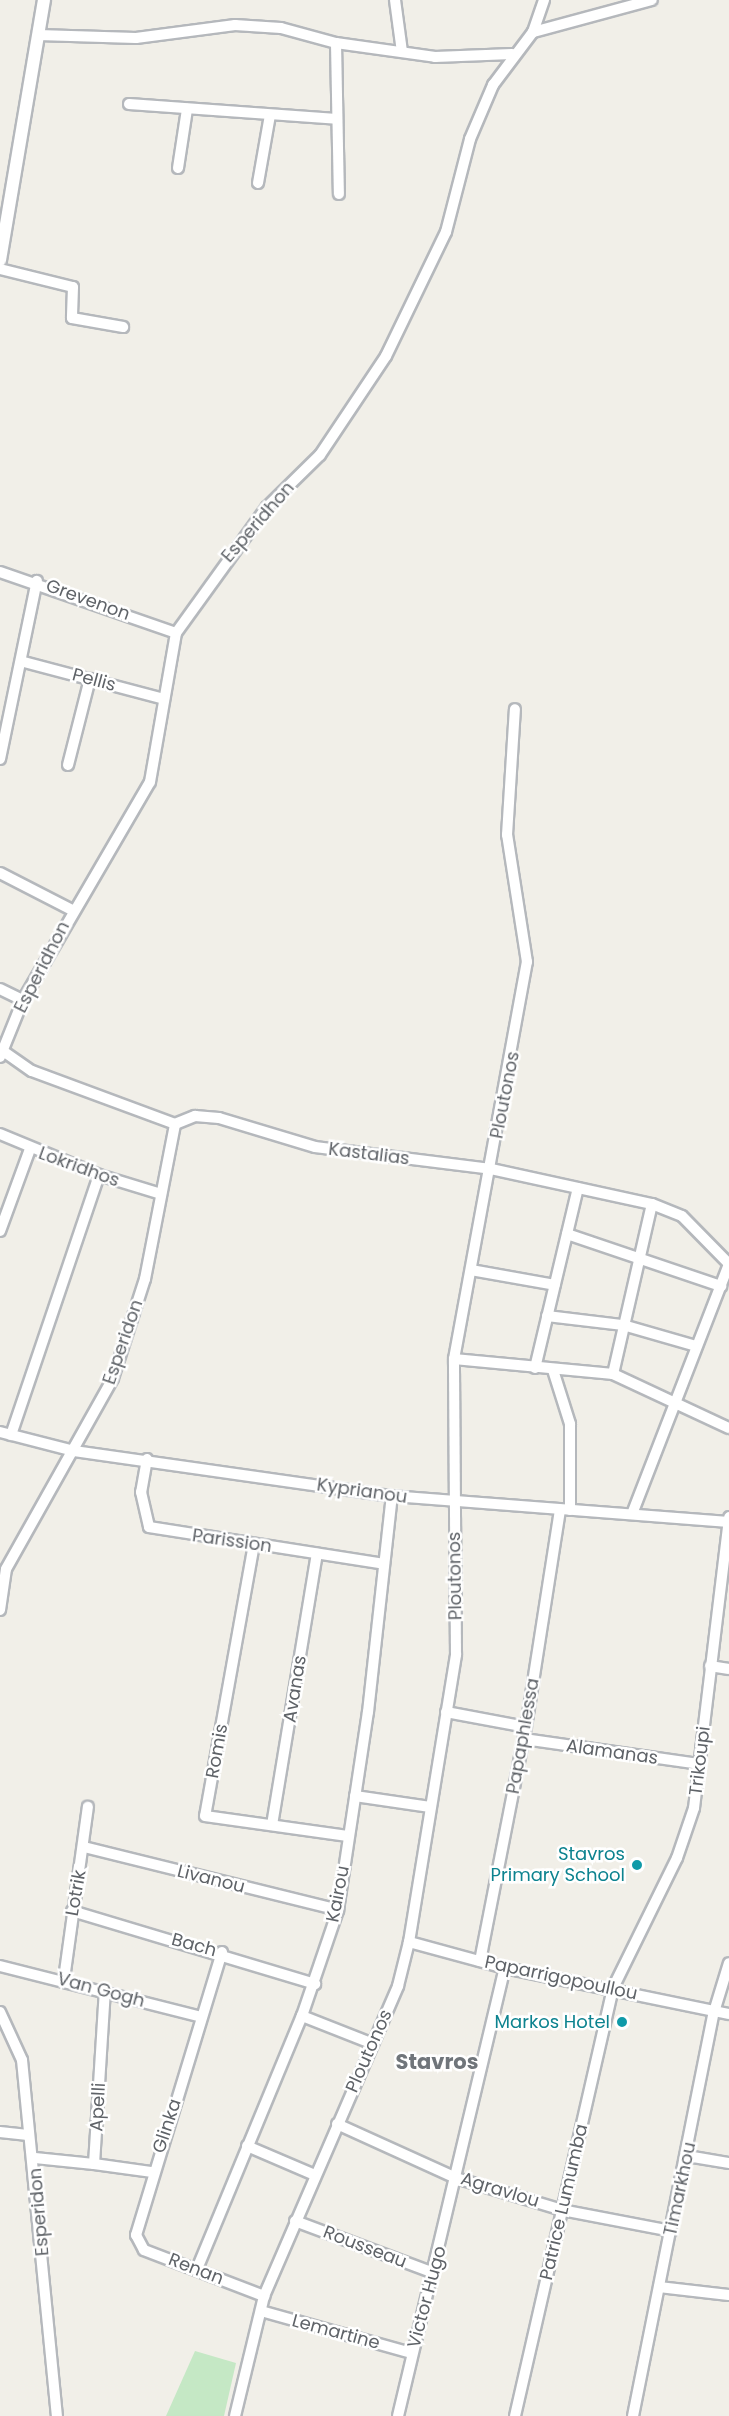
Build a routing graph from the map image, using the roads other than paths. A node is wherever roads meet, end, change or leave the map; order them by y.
1 (44, 0) edge
2 (394, 0) edge
3 (544, 0) edge
4 (652, 0) edge
5 (533, 32) junction
6 (38, 35) junction
7 (336, 43) junction
8 (402, 52) junction
9 (512, 54) junction
10 (129, 104) dead end
11 (187, 110) junction
12 (270, 115) junction
13 (336, 119) junction
14 (178, 168) dead end
15 (258, 183) dead end
16 (339, 194) dead end
17 (0, 260) edge
18 (0, 269) edge
19 (123, 327) dead end
20 (0, 572) edge
21 (37, 581) junction
22 (176, 633) junction
23 (24, 662) junction
24 (90, 679) junction
25 (164, 699) junction
26 (515, 709) dead end
27 (0, 759) edge
28 (68, 765) dead end
29 (0, 873) edge
30 (72, 910) junction
31 (0, 989) edge
32 (23, 1000) junction
33 (2, 1054) edge
34 (175, 1124) junction
35 (0, 1134) edge
36 (30, 1149) junction
37 (491, 1169) junction
38 (99, 1175) junction
39 (578, 1188) junction
40 (161, 1194) junction
41 (652, 1204) junction
42 (0, 1231) edge
43 (567, 1234) junction
44 (640, 1258) junction
45 (729, 1264) edge
46 (471, 1270) junction
47 (555, 1285) junction
48 (721, 1286) junction
49 (547, 1316) junction
50 (623, 1325) junction
51 (696, 1346) junction
52 (454, 1359) junction
53 (535, 1368) junction
54 (553, 1370) junction
55 (613, 1374) junction
56 (672, 1401) junction
57 (729, 1428) edge
58 (6, 1434) edge
59 (74, 1451) junction
60 (147, 1460) junction
61 (392, 1496) junction
62 (454, 1502) junction
63 (565, 1510) junction
64 (633, 1512) junction
65 (728, 1520) edge
66 (254, 1544) junction
67 (317, 1554) junction
68 (384, 1564) junction
69 (0, 1610) edge
70 (710, 1666) junction
71 (729, 1669) edge
72 (446, 1712) junction
73 (526, 1727) junction
74 (524, 1739) junction
75 (700, 1764) junction
76 (355, 1796) junction
77 (430, 1807) junction
78 (88, 1808) dead end
79 (272, 1825) junction
80 (348, 1836) junction
81 (84, 1847) junction
82 (338, 1910) junction
83 (72, 1911) junction
84 (409, 1942) junction
85 (222, 1952) junction
86 (480, 1961) junction
87 (729, 1963) edge
88 (0, 1966) edge
89 (506, 1968) junction
90 (64, 1979) junction
91 (315, 1984) junction
92 (613, 1988) junction
93 (105, 1990) junction
94 (0, 2012) edge
95 (714, 2012) junction
96 (729, 2014) edge
97 (302, 2016) junction
98 (202, 2017) junction
99 (372, 2043) junction
100 (337, 2124) junction
101 (0, 2132) edge
102 (28, 2135) junction
103 (247, 2146) junction
104 (687, 2156) junction
105 (34, 2158) junction
106 (729, 2163) edge
107 (94, 2164) junction
108 (152, 2172) junction
109 (315, 2175) junction
110 (456, 2178) junction
111 (562, 2210) junction
112 (295, 2221) junction
113 (671, 2231) junction
114 (136, 2235) joint
115 (197, 2269) junction
116 (434, 2273) junction
117 (659, 2287) junction
118 (729, 2295) edge
119 (264, 2296) junction
120 (261, 2312) junction
121 (411, 2353) junction
122 (57, 2416) edge
123 (235, 2416) edge
124 (398, 2416) edge
125 (515, 2416) edge
126 (633, 2416) edge

1 - 6 street
2 - 8 street
3 - 5 street, Esperidhon
4 - 5 street
5 - 9 street, Esperidhon
6 - 7 street
6 - 17 street
7 - 8 street
7 - 13 street
8 - 9 street
9 - 22 street, Esperidhon
10 - 11 street
11 - 12 street
11 - 14 street
12 - 13 street
12 - 15 street
13 - 16 street
18 - 19 street
20 - 21 street, Grevenon
21 - 22 street, Grevenon
21 - 23 street
22 - 25 street, Esperidhon
23 - 24 street, Pellis
23 - 27 street
24 - 25 street, Pellis
24 - 28 street
25 - 30 street, Esperidhon
26 - 37 street, Ploutonos
29 - 30 street
30 - 32 street, Esperidhon
31 - 32 street
32 - 33 street, Esperidhon
33 - 34 street
34 - 37 street, Kastalias
34 - 40 street, Esperidon
35 - 36 street, Lokridhos
36 - 38 street, Lokridhos
36 - 42 street
37 - 39 street, Kastalias
37 - 46 street, Ploutonos
38 - 40 street, Lokridhos
38 - 58 street
39 - 41 street, Kastalias
39 - 43 street
40 - 59 street, Esperidon
41 - 44 street
41 - 45 street, Kastalias
43 - 44 street
43 - 47 street
44 - 48 street
44 - 50 street
45 - 48 street
46 - 47 street
46 - 52 street, Ploutonos
47 - 49 street
48 - 51 street
49 - 50 street
49 - 53 street
50 - 51 street
50 - 55 street
51 - 56 street
52 - 53 street
52 - 62 street, Ploutonos
53 - 54 street
54 - 55 street
54 - 63 street, Papaphlessa
55 - 56 street
56 - 57 street
56 - 64 street
58 - 59 street, Kyprianou
59 - 60 street, Kyprianou
59 - 69 street, Esperidon
60 - 61 street, Kyprianou
60 - 66 street, Parission
61 - 62 street, Kyprianou
61 - 68 street, Kairou
62 - 63 street, Kyprianou
62 - 72 street, Ploutonos
63 - 64 street, Kyprianou
63 - 73 street, Papaphlessa
64 - 65 street, Kyprianou
65 - 70 street, Trikoupi
66 - 67 street, Parission
66 - 79 street, Romis
67 - 68 street, Parission
67 - 79 street, Avanas
68 - 76 street, Kairou
70 - 71 street
70 - 75 street, Trikoupi
72 - 73 street
72 - 77 street, Ploutonos
73 - 74 street, Papaphlessa
74 - 75 street, Alamanas
74 - 86 street, Papaphlessa
75 - 92 street, Trikoupi
76 - 77 street
76 - 80 street, Kairou
77 - 84 street, Ploutonos
78 - 81 street, Lotrik
79 - 80 street, Romis
80 - 82 street, Kairou
81 - 82 street, Livanou
81 - 83 street, Lotrik
82 - 91 street, Kairou
83 - 85 street, Bach
83 - 90 street, Lotrik
84 - 86 street, Paparrigopoullou
84 - 99 street, Ploutonos
85 - 91 street, Bach
85 - 98 street, Glinka
86 - 89 street, Paparrigopoullou
87 - 95 street, Timarkhou
88 - 90 street, Van Gogh
89 - 92 street, Paparrigopoullou
89 - 110 street, Victor Hugo
90 - 93 street, Van Gogh
91 - 97 street, Kairou
92 - 95 street, Paparrigopoullou
92 - 111 street, Patrice Lumumba
93 - 98 street, Van Gogh
93 - 107 street, Apelli
94 - 102 street, Esperidon
95 - 96 street, Paparrigopoullou
95 - 104 street, Timarkhou
97 - 99 street
97 - 103 street, Kairou
98 - 108 street, Glinka
99 - 100 street, Ploutonos
100 - 109 street, Ploutonos
100 - 110 street, Agravlou
101 - 102 street
102 - 105 street, Esperidon
103 - 109 street
103 - 115 street, Kairou
104 - 106 street
104 - 113 street, Timarkhou
105 - 107 street
105 - 122 street, Esperidon
107 - 108 street
108 - 114 street, Glinka
109 - 112 street, Ploutonos
110 - 111 street, Agravlou
110 - 116 street, Victor Hugo
111 - 113 street, Agravlou
111 - 125 street, Patrice Lumumba
112 - 116 street, Rousseau
112 - 119 street, Ploutonos
113 - 117 street, Timarkhou
114 - 115 street, Renan
115 - 119 street, Renan
116 - 121 street, Victor Hugo
117 - 118 street
117 - 126 street, Timarkhou
119 - 120 street, Ploutonos
120 - 121 street, Lemartine
120 - 123 street, Ploutonos
121 - 124 street, Victor Hugo

